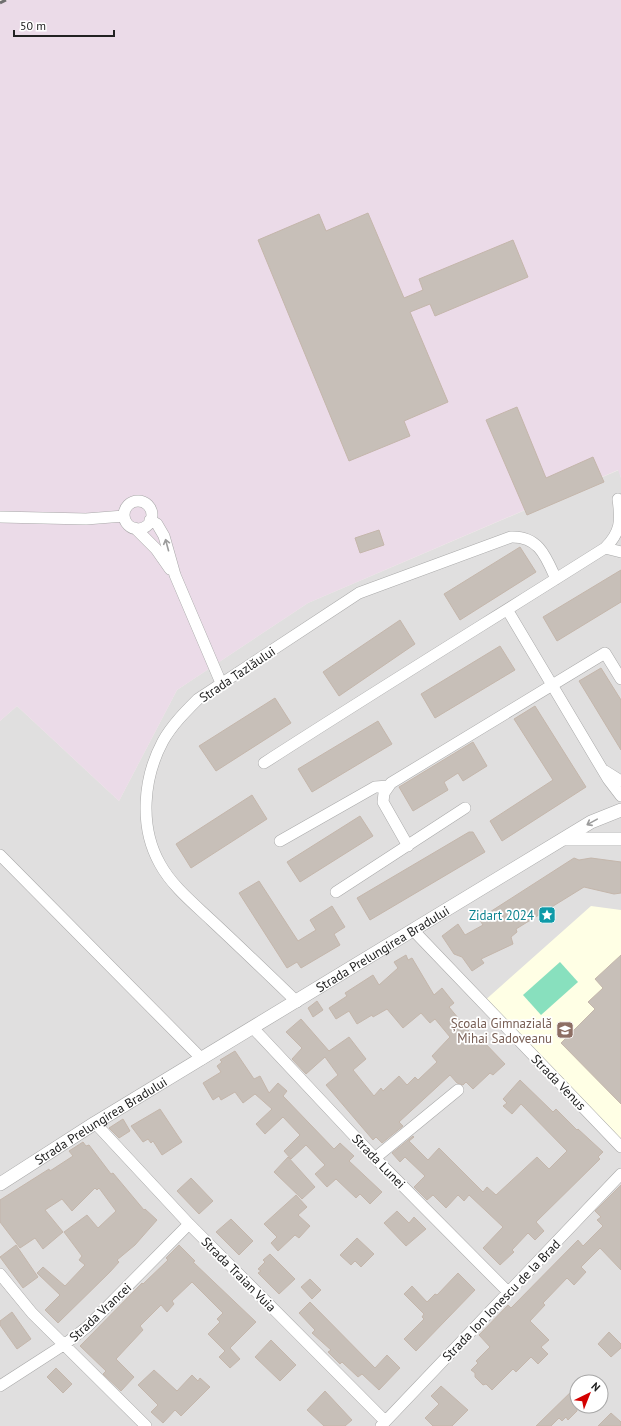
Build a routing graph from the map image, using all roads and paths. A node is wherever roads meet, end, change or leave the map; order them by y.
1 (618, 498) dead end
2 (124, 516) junction
3 (0, 517) edge
4 (150, 520) junction
5 (135, 528) junction
6 (608, 544) junction
7 (621, 552) edge
8 (175, 575) junction
9 (556, 579) junction
10 (508, 611) junction
11 (621, 679) edge
12 (221, 683) junction
13 (551, 685) junction
14 (264, 763) dead end
15 (602, 769) junction
16 (621, 781) edge
17 (389, 786) junction
18 (621, 796) edge
19 (464, 808) dead end
20 (621, 810) edge
21 (564, 839) junction
22 (621, 839) edge
23 (280, 841) dead end
24 (408, 846) junction
25 (0, 855) edge
26 (336, 892) dead end
27 (413, 930) junction
28 (297, 1002) junction
29 (253, 1028) junction
30 (202, 1059) junction
31 (458, 1090) dead end
32 (95, 1124) junction
33 (621, 1147) edge
34 (375, 1158) junction
35 (621, 1174) edge
36 (0, 1184) edge
37 (189, 1224) junction
38 (0, 1274) edge
39 (508, 1292) junction
40 (65, 1344) junction
41 (0, 1386) edge
42 (383, 1424) edge
43 (146, 1426) edge

1 - 6 street
2 - 3 street
2 - 4 street
2 - 5 street
4 - 5 street
8 -> 4 street
5 - 8 street
6 - 7 street
6 - 9 street
8 - 12 street
9 - 10 street
9 - 12 street, Strada Tazlăului
10 - 13 street
10 - 14 street
11 - 13 street
12 - 28 street, Strada Tazlăului
13 - 15 street
13 - 17 street
15 - 16 street
15 - 18 street
17 - 23 street
17 - 24 street
19 - 24 street
20 -> 21 street, Strada Prelungirea Bradului
21 - 22 street
21 - 27 street, Strada Prelungirea Bradului
24 - 26 street
25 - 30 street
27 - 28 street, Strada Prelungirea Bradului
27 - 33 street, Strada Venus
28 - 29 street, Strada Prelungirea Bradului
29 - 30 street, Strada Prelungirea Bradului
29 - 34 street, Strada Lunei
30 - 32 street, Strada Prelungirea Bradului
31 - 34 street
32 - 36 street, Strada Prelungirea Bradului
32 - 37 street, Strada Traian Vuia
34 - 39 street, Strada Lunei
35 - 39 street, Strada Ion Ionescu de la Brad
37 - 40 street, Strada Vrancei
37 - 42 street, Strada Traian Vuia
38 - 40 street
39 - 42 street, Strada Ion Ionescu de la Brad
40 - 41 street, Strada Vrancei
40 - 43 street

